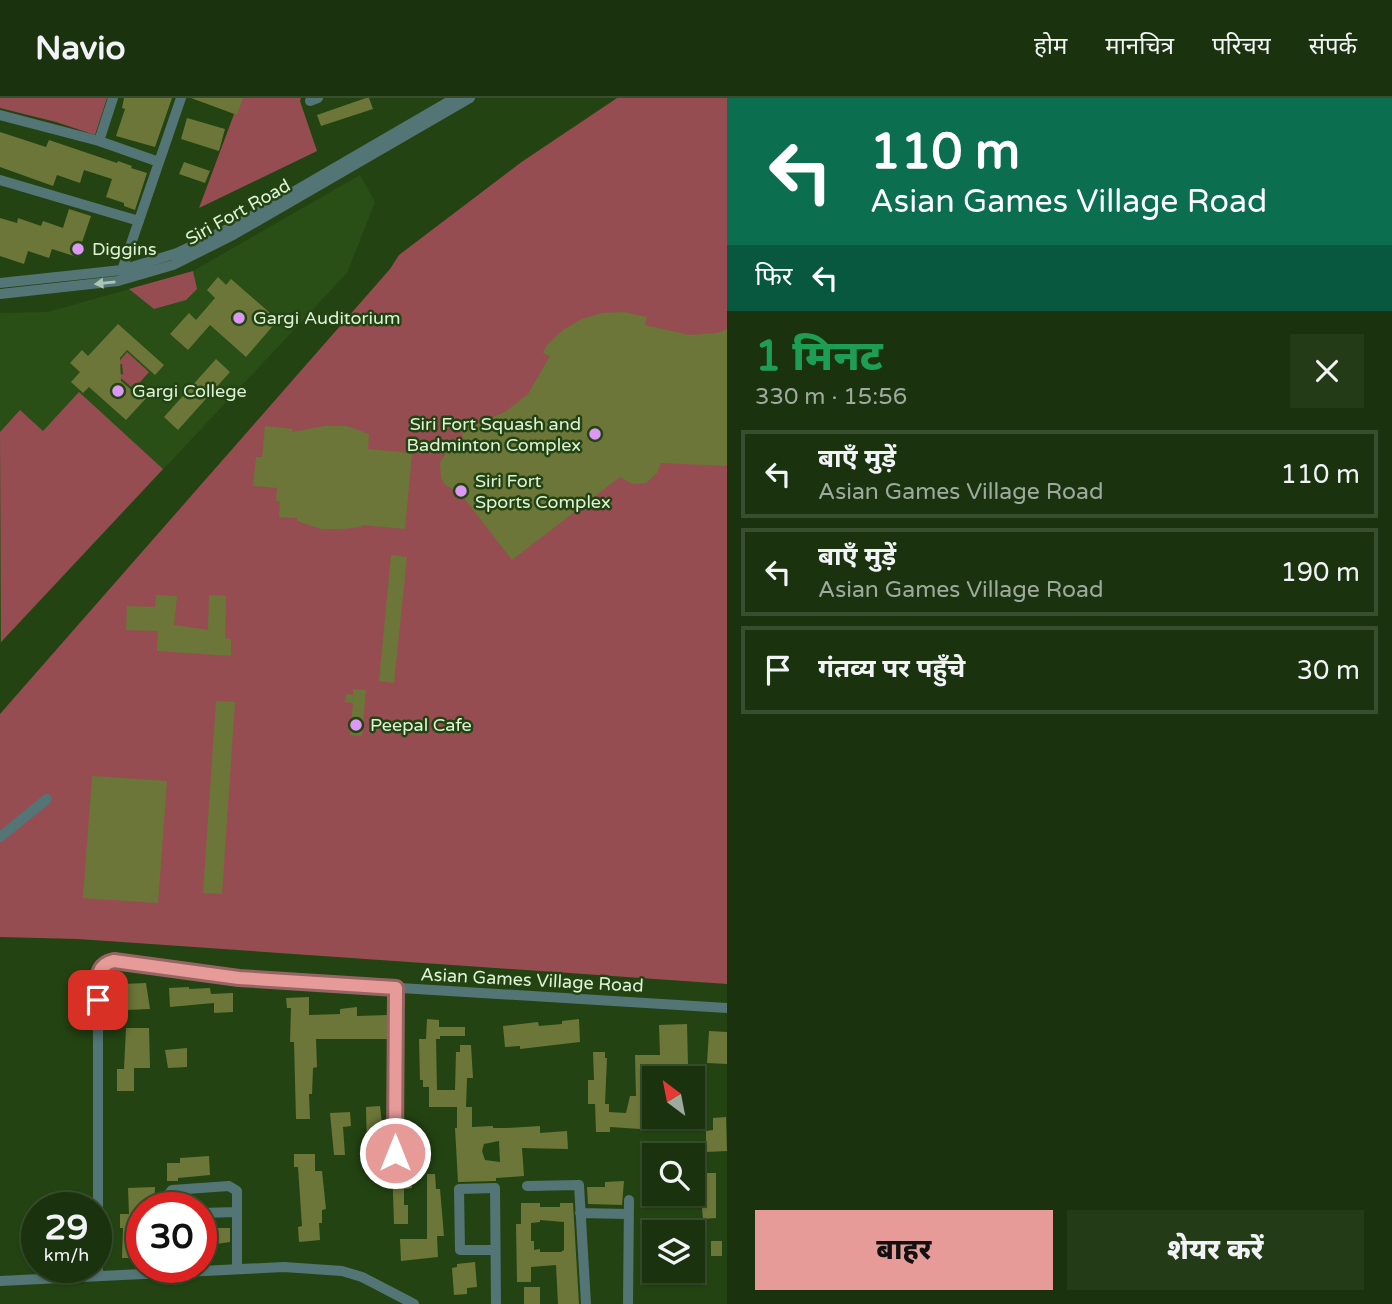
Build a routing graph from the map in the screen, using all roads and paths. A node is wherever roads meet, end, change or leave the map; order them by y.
1 (113, 98) edge
2 (181, 98) edge
3 (455, 98) edge
4 (470, 98) edge
5 (0, 115) edge
6 (99, 141) junction
7 (159, 162) junction
8 (0, 180) edge
9 (139, 221) junction
10 (122, 270) junction
11 (0, 283) edge
12 (0, 294) edge
13 (47, 799) dead end
14 (0, 837) edge
15 (396, 988) junction
16 (727, 1007) edge
17 (395, 1153) dead end
18 (527, 1186) dead end
19 (99, 1192) edge
20 (170, 1192) edge
21 (629, 1200) dead end
22 (237, 1212) junction
23 (217, 1213) edge
24 (580, 1213) junction
25 (628, 1214) junction
26 (495, 1250) junction
27 (237, 1269) junction
28 (112, 1274) edge
29 (21, 1280) edge
30 (0, 1281) edge
31 (414, 1304) edge
32 (496, 1304) edge
33 (586, 1304) edge
34 (628, 1304) edge

1 - 6 street
2 - 7 street
3 - 10 street, Siri Fort Road
4 -> 12 street, Siri Fort Road
5 - 6 street
6 - 7 street
7 - 9 street
8 - 9 street
9 - 10 street
10 - 11 street, Siri Fort Road
13 - 14 street
15 - 16 street, Asian Games Village Road
15 - 17 street
15 - 19 street, Asian Games Village Road
18 - 24 street
20 - 22 street
21 - 25 street
22 - 23 street
22 - 27 street
24 - 25 street
24 - 33 street
25 - 34 street
26 - 26 street
26 - 32 street
27 - 28 street
27 - 31 street
29 - 30 street

